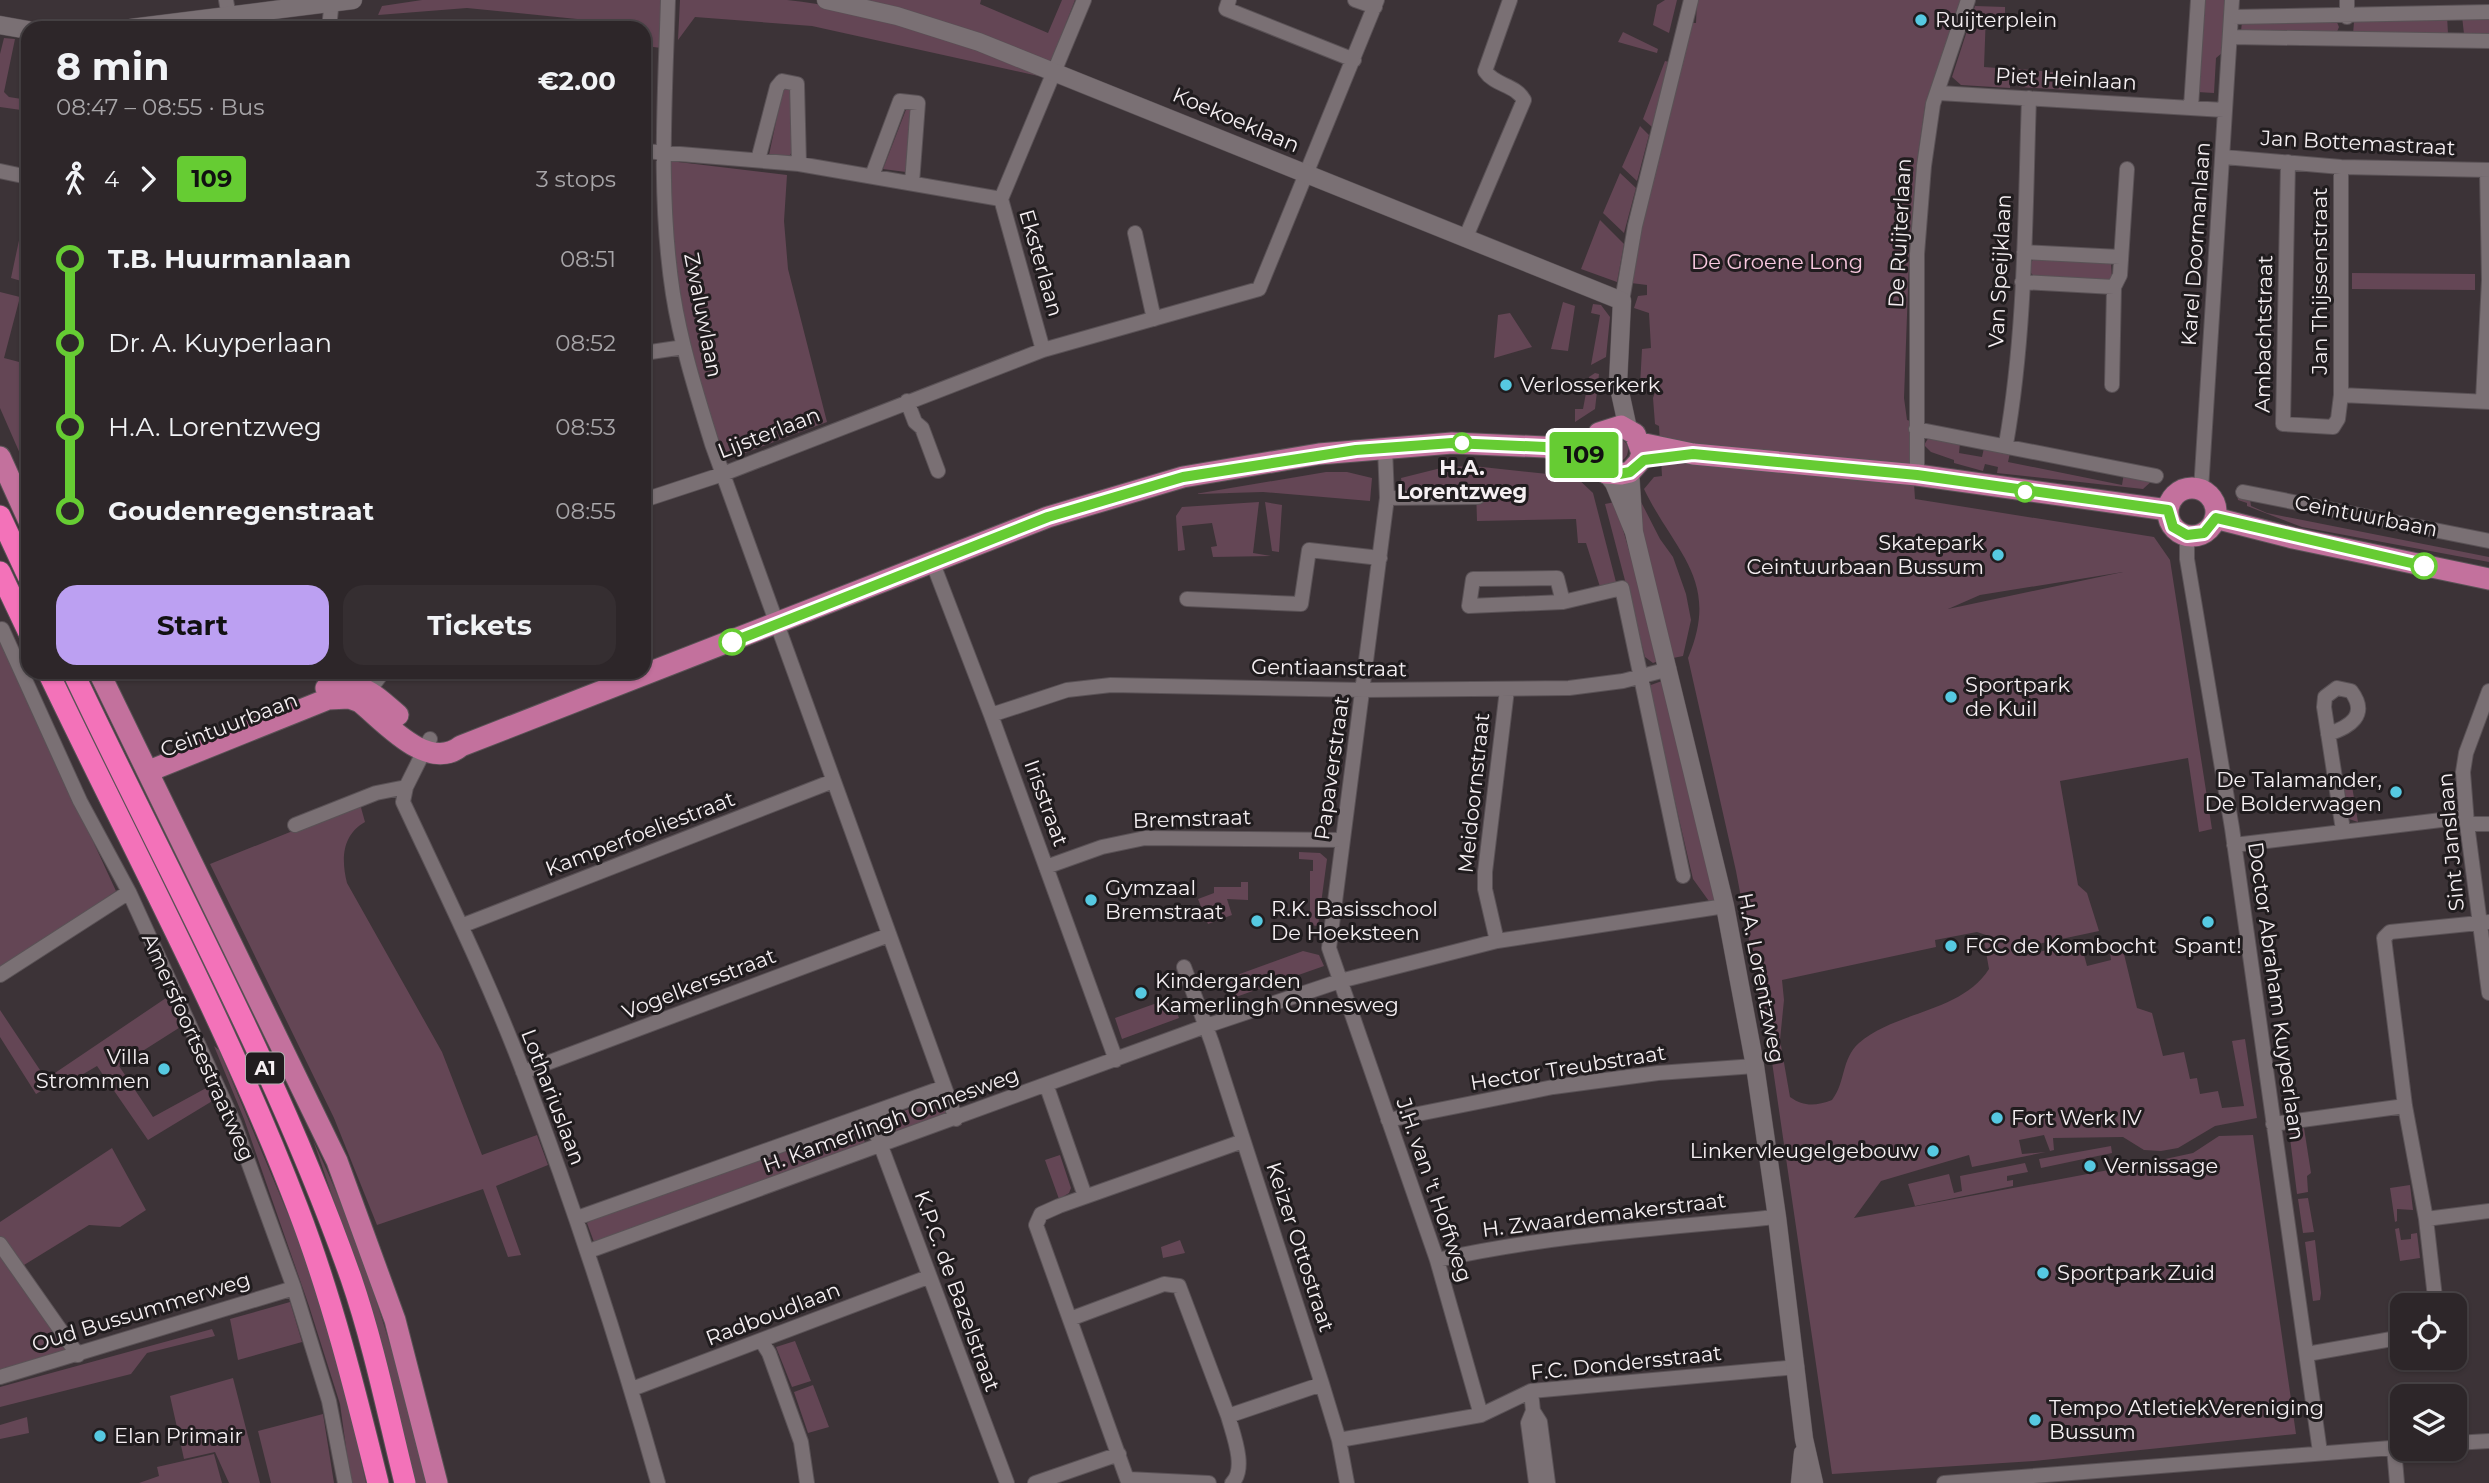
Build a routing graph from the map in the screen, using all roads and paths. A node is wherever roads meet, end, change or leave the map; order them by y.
1 (353, 0) edge
2 (668, 0) edge
3 (826, 0) edge
4 (1084, 0) edge
5 (1229, 0) edge
6 (1355, 0) edge
7 (1510, 0) edge
8 (1691, 0) edge
9 (1968, 0) edge
10 (2198, 0) edge
11 (2232, 0) edge
12 (2347, 0) edge
13 (332, 1) edge
14 (1376, 4) edge
15 (2455, 6) edge
16 (228, 8) edge
17 (2489, 12) edge
18 (2232, 17) junction
19 (2347, 17) junction
20 (200, 21) edge
21 (330, 21) edge
22 (0, 25) edge
23 (21, 29) edge
24 (2231, 37) junction
25 (2489, 41) edge
26 (1354, 60) junction
27 (1054, 70) junction
28 (1939, 93) junction
29 (2029, 98) junction
30 (2192, 107) junction
31 (2224, 110) junction
32 (651, 151) edge
33 (663, 152) junction
34 (2224, 157) junction
35 (758, 160) junction
36 (2288, 162) junction
37 (799, 164) junction
38 (2341, 167) junction
39 (2127, 169) dead end
40 (2488, 170) edge
41 (0, 171) edge
42 (1307, 174) junction
43 (21, 176) edge
44 (872, 176) junction
45 (912, 183) junction
46 (1001, 199) junction
47 (1135, 233) dead end
48 (1465, 239) junction
49 (2024, 252) junction
50 (2120, 257) junction
51 (2022, 282) junction
52 (2114, 287) junction
53 (1622, 301) junction
54 (1154, 318) junction
55 (684, 347) junction
56 (1043, 350) junction
57 (651, 352) edge
58 (1618, 383) junction
59 (2112, 385) dead end
60 (2341, 396) junction
61 (907, 401) junction
62 (2486, 401) edge
63 (1916, 429) junction
64 (1600, 433) junction
65 (2006, 444) junction
66 (1545, 447) junction
67 (1385, 448) junction
68 (1634, 451) junction
69 (0, 457) edge
70 (1601, 468) junction
71 (938, 471) dead end
72 (723, 474) junction
73 (1917, 475) junction
74 (2156, 476) dead end
75 (2201, 490) junction
76 (2243, 492) dead end
77 (1478, 497) dead end
78 (651, 498) edge
79 (1388, 498) junction
80 (21, 504) edge
81 (2168, 510) junction
82 (0, 516) edge
83 (2216, 518) junction
84 (1634, 533) junction
85 (2187, 535) junction
86 (2489, 541) edge
87 (1380, 558) junction
88 (21, 561) edge
89 (932, 561) junction
90 (0, 572) edge
91 (2489, 579) edge
92 (1187, 598) dead end
93 (1563, 602) junction
94 (21, 616) edge
95 (777, 624) junction
96 (2, 629) edge
97 (1669, 670) junction
98 (21, 671) edge
99 (651, 673) edge
100 (1640, 677) junction
101 (25, 679) edge
102 (51, 679) edge
103 (76, 679) edge
104 (104, 679) edge
105 (377, 679) edge
106 (635, 679) edge
107 (1364, 690) junction
108 (1507, 690) junction
109 (2489, 691) edge
110 (364, 696) junction
111 (991, 715) junction
112 (2328, 734) dead end
113 (427, 745) junction
114 (146, 764) junction
115 (834, 782) junction
116 (406, 787) junction
117 (2466, 821) junction
118 (2489, 824) edge
119 (296, 825) dead end
120 (2343, 830) junction
121 (1342, 840) junction
122 (2234, 845) junction
123 (1046, 867) junction
124 (1683, 876) dead end
125 (129, 892) junction
126 (1725, 906) junction
127 (2484, 922) edge
128 (461, 926) junction
129 (889, 935) junction
130 (1497, 941) junction
131 (1184, 967) dead end
132 (0, 975) edge
133 (1340, 981) junction
134 (2489, 993) edge
135 (1206, 1026) junction
136 (1116, 1060) junction
137 (1755, 1066) junction
138 (523, 1072) junction
139 (944, 1087) junction
140 (1047, 1087) junction
141 (2405, 1106) junction
142 (869, 1114) junction
143 (956, 1119) junction
144 (1388, 1120) junction
145 (2273, 1124) junction
146 (1243, 1141) junction
147 (881, 1145) junction
148 (1085, 1196) junction
149 (2489, 1211) edge
150 (1777, 1217) junction
151 (577, 1218) junction
152 (2426, 1219) junction
153 (0, 1244) edge
154 (589, 1251) junction
155 (1437, 1261) junction
156 (928, 1277) junction
157 (294, 1288) junction
158 (2435, 1293) edge
159 (1070, 1319) junction
160 (2390, 1339) edge
161 (762, 1342) junction
162 (2307, 1353) junction
163 (78, 1355) junction
164 (1797, 1367) junction
165 (0, 1377) edge
166 (1322, 1384) junction
167 (632, 1389) junction
168 (1531, 1391) junction
169 (1533, 1411) junction
170 (1481, 1415) junction
171 (1228, 1416) junction
172 (1804, 1439) junction
173 (1339, 1440) junction
174 (2489, 1441) edge
175 (2467, 1442) edge
176 (2390, 1448) edge
177 (2320, 1452) junction
178 (1119, 1454) junction
179 (2398, 1461) edge
180 (2144, 1467) junction
181 (2046, 1479) edge
182 (345, 1483) edge
183 (377, 1483) edge
184 (405, 1483) edge
185 (436, 1483) edge
186 (657, 1483) edge
187 (807, 1483) edge
188 (1007, 1483) edge
189 (1035, 1483) edge
190 (1209, 1483) edge
191 (1231, 1483) edge
192 (1347, 1483) edge
193 (1536, 1483) edge
194 (1548, 1483) edge
195 (1800, 1483) edge
196 (1814, 1483) edge
197 (1944, 1483) edge
198 (2143, 1483) edge
199 (2397, 1483) edge

1 - 13 street
2 - 33 street, Zwaluwlaan
3 - 27 street, Koekoeklaan
4 - 27 street, Eksterlaan
5 - 26 street
6 - 14 street
7 - 48 street
8 - 53 street, H.A. Lorentzweg
9 - 28 street, De Ruijterlaan
10 - 30 street
11 - 18 street, Karel Doormanlaan
12 - 19 street
13 - 16 street
13 - 21 street
14 - 26 street
15 - 17 street
15 - 19 street
16 - 20 street
18 - 19 street
18 - 24 street, Karel Doormanlaan
22 - 23 street
24 - 25 street
24 - 31 street, Karel Doormanlaan
26 - 42 street
27 - 42 street, Koekoeklaan
27 - 46 street, Eksterlaan
28 - 29 street, Piet Heinlaan
28 - 63 street, De Ruijterlaan
29 - 30 street, Piet Heinlaan
29 - 49 street, Van Speijklaan
30 - 31 street, Piet Heinlaan
31 - 34 street, Karel Doormanlaan
32 - 33 street
33 - 35 street
33 - 55 street, Zwaluwlaan
34 - 36 street, Jan Bottemastraat
34 - 75 street, Karel Doormanlaan
35 - 37 street
35 - 37 street
36 - 38 street, Jan Bottemastraat
36 - 60 street, Ambachtstraat
37 - 44 street
38 - 40 street, Jan Bottemastraat
38 - 60 street, Jan Thijssenstraat
39 - 50 street
40 - 62 street
41 - 43 street
42 - 48 street, Koekoeklaan
42 - 54 street, Lijsterlaan
44 - 45 street
44 - 45 street
45 - 46 street
46 - 56 street, Eksterlaan
47 - 54 street
48 - 53 street, Koekoeklaan
49 - 50 street
49 - 51 street, Van Speijklaan
50 - 52 street
51 - 52 street
51 - 65 street, Van Speijklaan
52 - 59 street
53 - 58 street, H.A. Lorentzweg
54 - 56 street, Lijsterlaan
55 - 57 street
55 - 72 street, Zwaluwlaan
56 - 61 street, Lijsterlaan
58 - 64 street, H.A. Lorentzweg
58 - 68 street, H.A. Lorentzweg
60 - 62 street
61 - 71 street
61 - 72 street, Lijsterlaan
63 - 65 street
63 - 73 street, De Ruijterlaan
64 - 66 main road
64 - 68 main road
64 - 70 main road
65 - 74 street
66 - 67 main road
66 - 70 main road
67 - 79 street, Papaverstraat
67 - 89 main road
68 - 70 main road
68 - 73 main road
68 - 84 street, H.A. Lorentzweg
69 - 80 main road
70 - 84 street, H.A. Lorentzweg
72 - 78 street, Lijsterlaan
72 - 95 street, Zwaluwlaan
73 - 81 main road
75 - 81 main road
75 - 83 main road
76 - 86 street, Ceintuurbaan
77 - 79 street
79 - 87 street, Papaverstraat
81 - 85 main road
82 - 88 highway
83 - 85 main road
83 - 91 main road, Ceintuurbaan
84 - 97 street, H.A. Lorentzweg
85 - 122 street, Doctor Abraham Kuyperlaan
87 - 92 street
87 - 107 street, Papaverstraat
89 - 95 main road
89 - 111 street, Irisstraat
90 - 94 highway
93 - 93 street
93 - 100 street
95 - 99 main road
95 - 115 street, Zwaluwlaan
96 - 98 street, Amersfoortsestraatweg
97 - 100 street, Gentiaanstraat
97 - 126 street, H.A. Lorentzweg
100 - 108 street, Gentiaanstraat
100 - 124 street
101 - 125 street, Amersfoortsestraatweg
102 - 183 highway, A1
103 - 184 highway, A1
104 - 114 main road
105 - 110 street
106 - 113 main road
107 - 108 street, Gentiaanstraat
107 - 111 street, Gentiaanstraat
107 - 121 street, Papaverstraat
108 - 130 street, Meidoornstraat
109 - 117 street, Sint Janslaan
110 - 113 main road
110 - 114 main road, Ceintuurbaan
111 - 123 street, Irisstraat
112 - 120 street
113 - 116 street
114 - 185 main road
115 - 128 street, Kamperfoeliestraat
115 - 129 street, Zwaluwlaan
116 - 119 street
116 - 128 street, Lothariuslaan
117 - 118 street
117 - 120 street
117 - 127 street, Sint Janslaan
120 - 122 street
121 - 123 street, Bremstraat
121 - 133 street, Papaverstraat
122 - 145 street, Doctor Abraham Kuyperlaan
123 - 136 street, Irisstraat
125 - 132 street
125 - 157 street, Amersfoortsestraatweg
126 - 130 street, H. Kamerlingh Onnesweg
126 - 137 street, H.A. Lorentzweg
127 - 134 street, Sint Janslaan
127 - 141 street
128 - 138 street, Lothariuslaan
129 - 138 street, Vogelkersstraat
129 - 139 street, Zwaluwlaan
130 - 133 street, H. Kamerlingh Onnesweg
131 - 135 street
133 - 135 street, H. Kamerlingh Onnesweg
133 - 144 street, J.H. van 't Hoffweg
135 - 136 street, H. Kamerlingh Onnesweg
135 - 146 street, Keizer Ottostraat
136 - 140 street, H. Kamerlingh Onnesweg
137 - 144 street, Hector Treubstraat
137 - 150 street, H.A. Lorentzweg
138 - 151 street, Lothariuslaan
139 - 142 street, H. Kamerlingh Onnesweg
139 - 143 street, Zwaluwlaan
140 - 143 street, H. Kamerlingh Onnesweg
140 - 148 street
141 - 145 street
141 - 152 street
142 - 147 street, K.P.C. de Bazelstraat
142 - 151 street, H. Kamerlingh Onnesweg
143 - 147 street, H. Kamerlingh Onnesweg
144 - 155 street, J.H. van 't Hoffweg
145 - 162 street, Doctor Abraham Kuyperlaan
146 - 148 street
146 - 166 street, Keizer Ottostraat
147 - 154 street, H. Kamerlingh Onnesweg
147 - 156 street, K.P.C. de Bazelstraat
148 - 159 street
149 - 152 street
150 - 155 street, H. Zwaardemakerstraat
150 - 164 street, H.A. Lorentzweg
151 - 154 street, Lothariuslaan
152 - 158 street
153 - 163 street
154 - 167 street, Lothariuslaan
155 - 170 street, J.H. van 't Hoffweg
156 - 161 street, Radboudlaan
156 - 188 street, K.P.C. de Bazelstraat
157 - 163 street, Oud Bussummerweg
157 - 182 street, Amersfoortsestraatweg
159 - 171 street
159 - 178 street
160 - 162 street
161 - 167 street, Radboudlaan
161 - 187 street
162 - 177 street, Doctor Abraham Kuyperlaan
163 - 165 street, Oud Bussummerweg
164 - 168 street, F.C. Dondersstraat
164 - 172 street, H.A. Lorentzweg
166 - 171 street
166 - 173 street, Keizer Ottostraat
167 - 186 street, Lothariuslaan
168 - 169 street
168 - 170 street, F.C. Dondersstraat
169 - 193 street
169 - 194 street
170 - 173 street, F.C. Dondersstraat
171 - 191 street
172 - 195 street
172 - 196 street
173 - 192 street, Keizer Ottostraat
174 - 175 street
176 - 177 street
177 - 180 street
178 - 189 street
178 - 190 street
179 - 199 street
180 - 181 street
180 - 198 street
181 - 197 street

